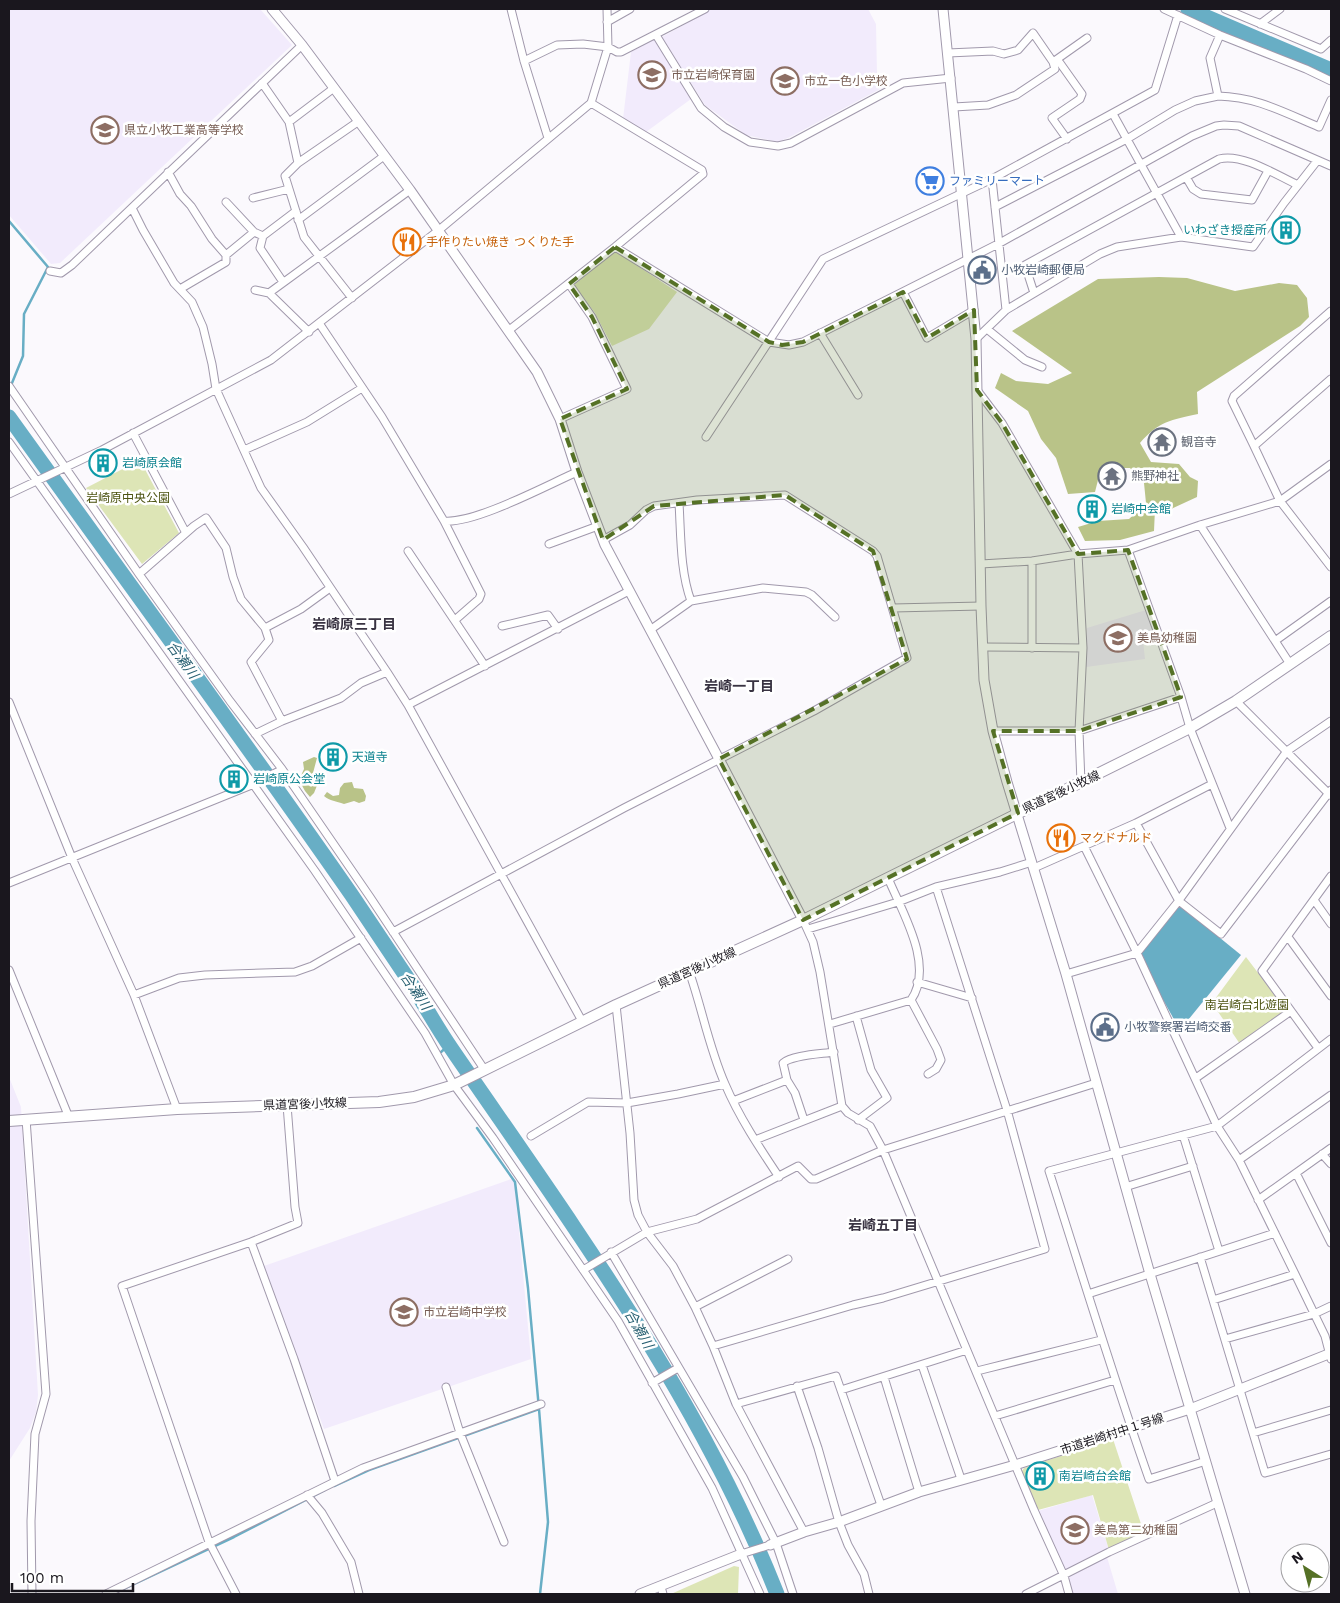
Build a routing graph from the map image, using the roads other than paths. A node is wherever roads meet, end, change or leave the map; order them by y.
1 (272, 9) edge
2 (511, 9) edge
3 (607, 9) edge
4 (630, 9) edge
5 (705, 9) edge
6 (943, 9) edge
7 (1164, 9) edge
8 (1225, 9) edge
9 (1280, 9) edge
10 (1178, 15) junction
11 (607, 22) junction
12 (1260, 24) junction
13 (656, 35) junction
14 (1220, 35) junction
15 (1086, 38) dead end
16 (1331, 40) edge
17 (302, 46) junction
18 (608, 46) junction
19 (948, 53) junction
20 (524, 61) junction
21 (1053, 62) junction
22 (951, 78) junction
23 (1331, 81) edge
24 (262, 83) junction
25 (334, 88) junction
26 (1218, 96) junction
27 (1331, 100) edge
28 (590, 103) junction
29 (954, 107) junction
30 (1113, 114) junction
31 (359, 121) junction
32 (289, 122) junction
33 (548, 138) junction
34 (1067, 139) junction
35 (1127, 139) junction
36 (384, 156) junction
37 (1317, 161) junction
38 (298, 164) junction
39 (1140, 164) junction
40 (1331, 166) edge
41 (1268, 171) junction
42 (168, 172) junction
43 (1186, 177) junction
44 (992, 179) junction
45 (1298, 184) junction
46 (289, 189) junction
47 (410, 190) junction
48 (1156, 193) junction
49 (962, 194) junction
50 (253, 198) dead end
51 (226, 202) dead end
52 (995, 207) junction
53 (132, 208) junction
54 (296, 211) junction
55 (298, 220) junction
56 (439, 230) junction
57 (254, 232) junction
58 (263, 236) junction
59 (1181, 237) junction
60 (998, 244) junction
61 (615, 248) junction
62 (226, 255) junction
63 (318, 256) junction
64 (969, 258) junction
65 (50, 271) dead end
66 (283, 282) junction
67 (568, 284) junction
68 (180, 289) junction
69 (255, 290) dead end
70 (903, 292) junction
71 (269, 293) junction
72 (1034, 293) junction
73 (352, 298) junction
74 (974, 310) junction
75 (1006, 310) junction
76 (1331, 311) edge
77 (319, 323) junction
78 (987, 329) junction
79 (508, 331) junction
80 (309, 332) junction
81 (820, 334) junction
82 (976, 339) junction
83 (769, 342) junction
84 (1042, 367) dead end
85 (1331, 379) edge
86 (9, 386) edge
87 (362, 388) junction
88 (216, 389) junction
89 (977, 390) junction
90 (858, 395) dead end
91 (560, 419) junction
92 (133, 433) junction
93 (706, 438) dead end
94 (10, 444) edge
95 (1254, 446) junction
96 (244, 450) junction
97 (1331, 464) edge
98 (65, 468) junction
99 (577, 472) junction
100 (39, 481) junction
101 (9, 494) edge
102 (1280, 501) junction
103 (679, 503) junction
104 (444, 521) junction
105 (1200, 525) junction
106 (598, 526) junction
107 (186, 533) junction
108 (603, 540) junction
109 (549, 544) dead end
110 (1128, 550) junction
111 (408, 551) dead end
112 (1078, 554) junction
113 (1032, 561) junction
114 (981, 564) junction
115 (1331, 567) edge
116 (139, 574) junction
117 (330, 588) junction
118 (629, 591) junction
119 (691, 601) junction
120 (1331, 602) edge
121 (981, 606) junction
122 (893, 608) junction
123 (835, 617) dead end
124 (455, 620) junction
125 (502, 626) dead end
126 (266, 628) junction
127 (558, 629) junction
128 (650, 630) junction
129 (1331, 636) edge
130 (1275, 641) junction
131 (983, 647) junction
132 (1032, 648) junction
133 (1083, 648) junction
134 (1290, 664) junction
135 (485, 666) junction
136 (387, 672) junction
137 (1182, 697) junction
138 (1236, 701) junction
139 (9, 702) edge
140 (408, 705) junction
141 (282, 721) junction
142 (1331, 721) edge
143 (1190, 728) junction
144 (993, 731) junction
145 (1079, 731) junction
146 (255, 734) junction
147 (1287, 751) junction
148 (719, 759) junction
149 (277, 772) dead end
150 (254, 784) junction
151 (1081, 784) junction
152 (1212, 784) junction
153 (1330, 793) edge
154 (1018, 813) junction
155 (1136, 823) junction
156 (1230, 828) junction
157 (1084, 846) junction
158 (72, 858) junction
159 (1033, 865) junction
160 (502, 874) junction
161 (1331, 876) edge
162 (888, 878) junction
163 (9, 883) edge
164 (936, 887) junction
165 (1314, 900) junction
166 (1179, 901) junction
167 (898, 902) junction
168 (805, 924) junction
169 (1331, 924) edge
170 (393, 932) junction
171 (1288, 937) junction
172 (361, 938) junction
173 (1137, 952) junction
174 (9, 970) edge
175 (689, 971) junction
176 (1066, 974) junction
177 (917, 982) junction
178 (134, 995) junction
179 (1331, 996) edge
180 (972, 998) junction
181 (911, 1000) junction
182 (616, 1005) junction
183 (1291, 1011) junction
184 (856, 1016) junction
185 (582, 1021) junction
186 (830, 1024) junction
187 (1331, 1038) edge
188 (1318, 1048) junction
189 (834, 1052) junction
190 (484, 1068) junction
191 (928, 1074) dead end
192 (1196, 1078) junction
193 (787, 1080) junction
194 (1096, 1082) junction
195 (456, 1083) junction
196 (725, 1084) junction
197 (1331, 1095) edge
198 (733, 1101) junction
199 (627, 1103) junction
200 (287, 1105) junction
201 (842, 1106) junction
202 (177, 1109) junction
203 (1007, 1110) junction
204 (68, 1115) junction
205 (26, 1119) junction
206 (9, 1120) edge
207 (804, 1120) junction
208 (858, 1120) junction
209 (1217, 1126) junction
210 (1183, 1135) junction
211 (531, 1136) dead end
212 (755, 1140) junction
213 (1331, 1148) edge
214 (883, 1150) junction
215 (1115, 1153) junction
216 (1322, 1154) junction
217 (1239, 1160) junction
218 (1331, 1164) edge
219 (1193, 1166) junction
220 (1296, 1173) junction
221 (778, 1177) junction
222 (1125, 1187) junction
223 (1258, 1200) junction
224 (647, 1232) junction
225 (1274, 1234) junction
226 (251, 1242) junction
227 (1331, 1243) edge
228 (1219, 1251) junction
229 (608, 1254) junction
230 (1200, 1257) junction
231 (788, 1259) dead end
232 (585, 1268) junction
233 (1150, 1274) junction
234 (1295, 1274) junction
235 (939, 1281) junction
236 (1088, 1294) junction
237 (1213, 1300) junction
238 (1331, 1306) edge
239 (695, 1307) junction
240 (1314, 1314) junction
241 (1225, 1338) junction
242 (1101, 1340) junction
243 (713, 1346) junction
244 (967, 1350) junction
245 (1331, 1356) edge
246 (922, 1365) junction
247 (678, 1368) junction
248 (977, 1371) junction
249 (884, 1377) junction
250 (1115, 1380) junction
251 (652, 1383) junction
252 (797, 1386) junction
253 (446, 1387) dead end
254 (1240, 1389) junction
255 (841, 1390) junction
256 (542, 1404) dead end
257 (736, 1404) junction
258 (1190, 1409) junction
259 (1331, 1410) edge
260 (995, 1416) junction
261 (1130, 1427) junction
262 (1253, 1433) junction
263 (462, 1437) junction
264 (1331, 1454) edge
265 (1206, 1460) junction
266 (1015, 1465) junction
267 (961, 1479) junction
268 (335, 1481) junction
269 (919, 1492) junction
270 (308, 1495) junction
271 (1217, 1503) junction
272 (881, 1506) junction
273 (839, 1522) junction
274 (804, 1532) junction
275 (210, 1542) junction
276 (504, 1542) dead end
277 (773, 1544) junction
278 (741, 1554) junction
279 (1064, 1576) junction
280 (662, 1590) edge
281 (32, 1594) edge
282 (106, 1594) edge
283 (236, 1594) edge
284 (359, 1594) edge
285 (640, 1594) edge
286 (760, 1594) edge
287 (793, 1594) edge
288 (870, 1594) edge
289 (1026, 1594) edge
290 (1069, 1594) edge
291 (1245, 1594) edge

1 - 17 street
2 - 20 street
3 - 11 street
4 - 11 street
5 - 13 street
6 - 19 street
7 - 10 street
8 - 12 street
9 - 12 street
10 - 14 street
10 - 30 street
11 - 18 street
12 - 16 street
13 - 18 street
13 - 22 street
14 - 23 street
14 - 26 street
15 - 21 street
17 - 24 street
17 - 25 street
18 - 20 street
18 - 28 street
19 - 21 street
19 - 22 street
20 - 33 street
21 - 29 street
21 - 34 street
22 - 29 street
24 - 32 street
24 - 42 street
25 - 31 street
25 - 32 street
26 - 27 street
26 - 35 street
28 - 33 street
28 - 61 street
29 - 49 street
30 - 34 street
30 - 35 street
31 - 36 street
31 - 38 street
32 - 38 street
33 - 56 street
34 - 44 street
35 - 39 street
35 - 52 street
36 - 47 street
36 - 55 street
37 - 39 street
37 - 40 street
37 - 45 street
38 - 46 street
39 - 48 street
39 - 60 street
41 - 43 street
41 - 43 street
41 - 45 street
42 - 53 street
42 - 62 street
43 - 48 street
44 - 49 street
44 - 52 street
45 - 59 street
46 - 50 street
46 - 54 street
47 - 56 street
47 - 63 street
48 - 59 street
48 - 72 street
49 - 64 street
49 - 83 street
51 - 57 street
52 - 60 street
53 - 65 street
53 - 68 street
54 - 55 street
54 - 58 street
55 - 63 street
56 - 73 street
56 - 79 street
57 - 58 street
57 - 62 street
58 - 66 street
59 - 72 street
60 - 64 street
60 - 75 street
61 - 67 street
61 - 83 street
62 - 68 street
63 - 66 street
63 - 73 street
64 - 70 street
64 - 74 street
66 - 71 street
67 - 79 street
67 - 91 street
68 - 88 street
69 - 71 street
70 - 74 street
70 - 81 street
71 - 80 street
72 - 75 street
73 - 77 street
74 - 82 street
75 - 78 street
76 - 95 street
77 - 80 street
77 - 87 street
78 - 82 street
78 - 84 street
79 - 91 street
80 - 88 street
81 - 83 street
81 - 90 street
82 - 89 street
83 - 93 street
85 - 95 street
86 - 98 street
87 - 96 street
87 - 104 street
88 - 92 street
88 - 96 street
89 - 112 street
89 - 114 street
91 - 99 street
92 - 98 street
92 - 107 street
94 - 100 street
95 - 102 street
96 - 117 street
97 - 102 street
98 - 100 street
98 - 116 street
99 - 104 street
99 - 106 street
100 - 101 street
100 - 150 street
102 - 105 street
102 - 115 street
103 - 108 street
103 - 119 street
103 - 122 street
104 - 124 street
105 - 110 street
105 - 130 street
106 - 108 street
106 - 109 street
107 - 116 street
107 - 126 street
108 - 118 street
110 - 112 street
110 - 137 street
111 - 124 street
112 - 113 street
112 - 133 street
113 - 114 street
113 - 132 street
114 - 121 street
116 - 146 street
117 - 126 street
117 - 136 street
118 - 127 street
118 - 128 street
119 - 123 street
119 - 128 street
120 - 130 street
121 - 122 street
121 - 131 street
122 - 148 street
124 - 135 street
125 - 127 street
126 - 141 street
127 - 135 street
128 - 148 street
129 - 134 main road, 県道宮後小牧線
130 - 134 street
131 - 132 street
131 - 144 street
132 - 133 street
133 - 145 street
134 - 138 main road, 県道宮後小牧線
135 - 140 street
136 - 140 street
136 - 141 street
137 - 143 street
137 - 145 street
138 - 143 main road, 県道宮後小牧線
138 - 147 street
139 - 158 street
140 - 160 street
141 - 146 street
142 - 147 street
143 - 151 main road, 県道宮後小牧線
143 - 152 street
144 - 145 street
144 - 154 street
145 - 151 street
146 - 170 street
147 - 153 street
147 - 156 street
148 - 160 street
148 - 168 street
149 - 150 street
150 - 158 street
150 - 172 street
151 - 154 main road, 県道宮後小牧線
152 - 155 street
152 - 156 street
153 - 166 street
154 - 159 street
154 - 162 main road, 県道宮後小牧線
155 - 157 street
155 - 166 street
156 - 166 street
157 - 159 street
157 - 173 street
158 - 163 street
158 - 178 street
159 - 164 street
159 - 176 street
160 - 170 street
160 - 185 street
161 - 165 street
162 - 167 street
162 - 168 main road, 県道宮後小牧線
164 - 167 street
164 - 180 street
165 - 169 street
165 - 171 street
166 - 173 street
167 - 168 street
167 - 177 street
168 - 175 main road, 県道宮後小牧線
168 - 186 street
170 - 190 street
171 - 179 street
171 - 183 street
172 - 178 street
172 - 195 street
173 - 176 street
173 - 192 street
174 - 204 street
175 - 182 main road, 県道宮後小牧線
175 - 196 street
176 - 194 street
177 - 180 street
177 - 181 street
178 - 202 street
180 - 203 street
181 - 184 street
181 - 191 street
182 - 185 main road, 県道宮後小牧線
182 - 199 street
183 - 188 street
183 - 192 street
184 - 186 street
184 - 208 street
185 - 190 main road, 県道宮後小牧線
186 - 189 street
187 - 188 street
188 - 209 street
189 - 193 street
189 - 201 street
190 - 195 main road, 県道宮後小牧線
192 - 209 street
193 - 198 street
193 - 207 street
194 - 203 street
194 - 215 street
195 - 200 main road, 県道宮後小牧線
195 - 232 street
196 - 198 street
196 - 199 street
197 - 217 street
198 - 212 street
199 - 211 street
199 - 224 street
200 - 202 main road, 県道宮後小牧線
200 - 226 street
201 - 207 street
201 - 208 street
202 - 204 main road, 県道宮後小牧線
203 - 214 street
203 - 235 street
204 - 205 main road, 県道宮後小牧線
205 - 206 main road, 県道宮後小牧線
205 - 281 street
207 - 212 street
208 - 214 street
209 - 210 street
209 - 217 street
210 - 215 street
210 - 219 street
212 - 221 street
213 - 216 street
214 - 221 street
214 - 235 street
215 - 222 street
215 - 236 street
216 - 218 street
216 - 220 street
217 - 223 street
219 - 222 street
219 - 228 street
220 - 223 street
220 - 227 street
221 - 224 street
222 - 233 street
223 - 225 street
224 - 229 street
224 - 239 street
225 - 228 street
225 - 234 street
226 - 268 street
226 - 275 street
228 - 230 street
229 - 232 street
229 - 247 street
230 - 233 street
230 - 237 street
231 - 239 street
232 - 251 street
233 - 236 street
233 - 258 street
234 - 237 street
234 - 240 street
235 - 243 street
235 - 244 street
236 - 242 street
237 - 241 street
238 - 240 street
239 - 243 street
240 - 241 street
240 - 245 street
241 - 254 street
242 - 248 street
242 - 250 street
243 - 257 street
244 - 246 street
244 - 248 street
245 - 254 street, 市道岩崎村中１号線
246 - 249 street
246 - 267 street
247 - 251 street
247 - 277 street
248 - 260 street
249 - 255 street
249 - 269 street
250 - 260 street
250 - 261 street
251 - 278 street
252 - 255 street
252 - 257 street
252 - 273 street
253 - 263 street
254 - 258 street, 市道岩崎村中１号線
254 - 262 street
255 - 272 street
256 - 263 street
257 - 274 street
258 - 261 street, 市道岩崎村中１号線
258 - 265 street
259 - 262 street
260 - 266 street
261 - 265 street
261 - 266 street, 市道岩崎村中１号線
262 - 264 street
263 - 268 street
263 - 276 street
265 - 271 street
266 - 267 street, 市道岩崎村中１号線
266 - 279 street
267 - 269 street, 市道岩崎村中１号線
268 - 270 street
269 - 272 street, 市道岩崎村中１号線
270 - 275 street
270 - 284 street
271 - 279 street
271 - 291 street
272 - 273 street, 市道岩崎村中１号線
273 - 274 street, 市道岩崎村中１号線
273 - 288 street
274 - 277 street, 市道岩崎村中１号線
275 - 282 street
275 - 283 street
277 - 278 street
277 - 287 street
278 - 280 street
278 - 286 street
279 - 289 street
279 - 290 street
280 - 285 street

